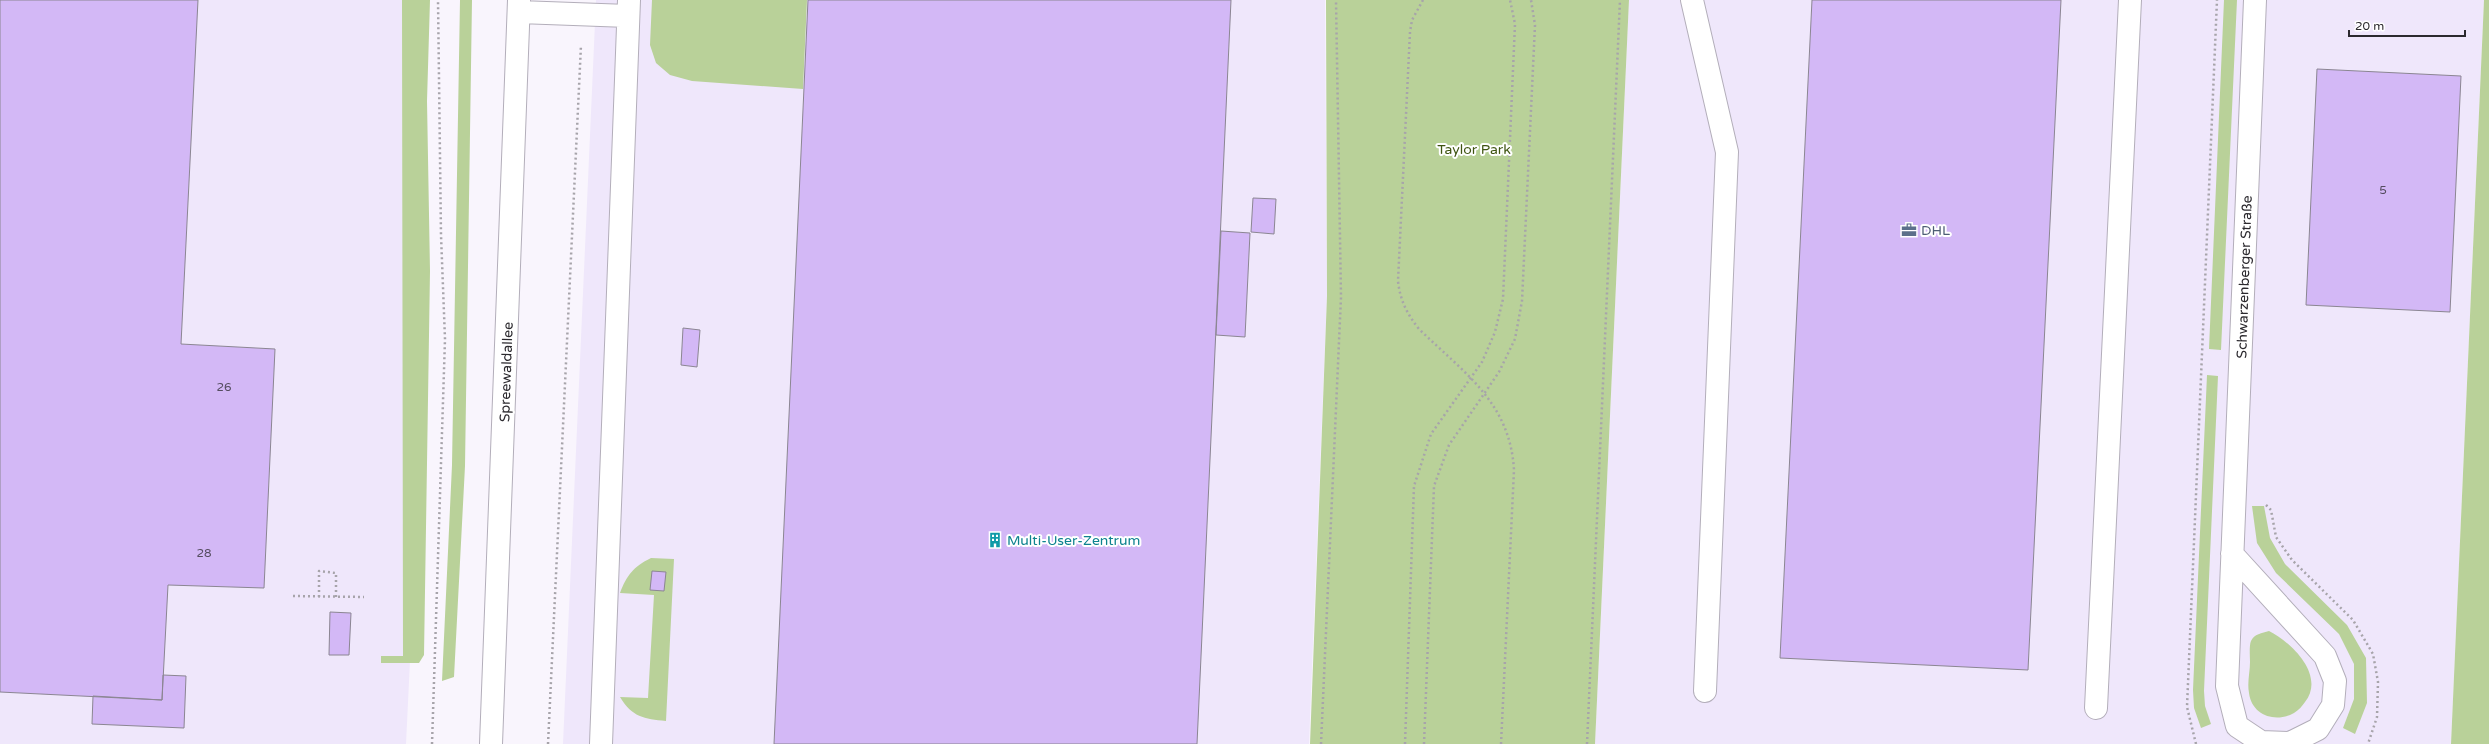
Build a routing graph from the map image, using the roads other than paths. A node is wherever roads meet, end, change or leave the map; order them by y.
1 (1692, 0) edge
2 (2130, 0) edge
3 (2255, 0) edge
4 (519, 6) edge
5 (629, 8) edge
6 (2232, 554) junction
7 (1705, 690) dead end
8 (2096, 708) dead end
9 (491, 744) edge
10 (601, 744) edge

1 - 7 street
2 - 8 street
3 - 6 street, Schwarzenberger Straße
4 - 5 street
4 - 9 street, Spreewaldallee
5 - 10 street
6 - 6 street, Schwarzenberger Straße

